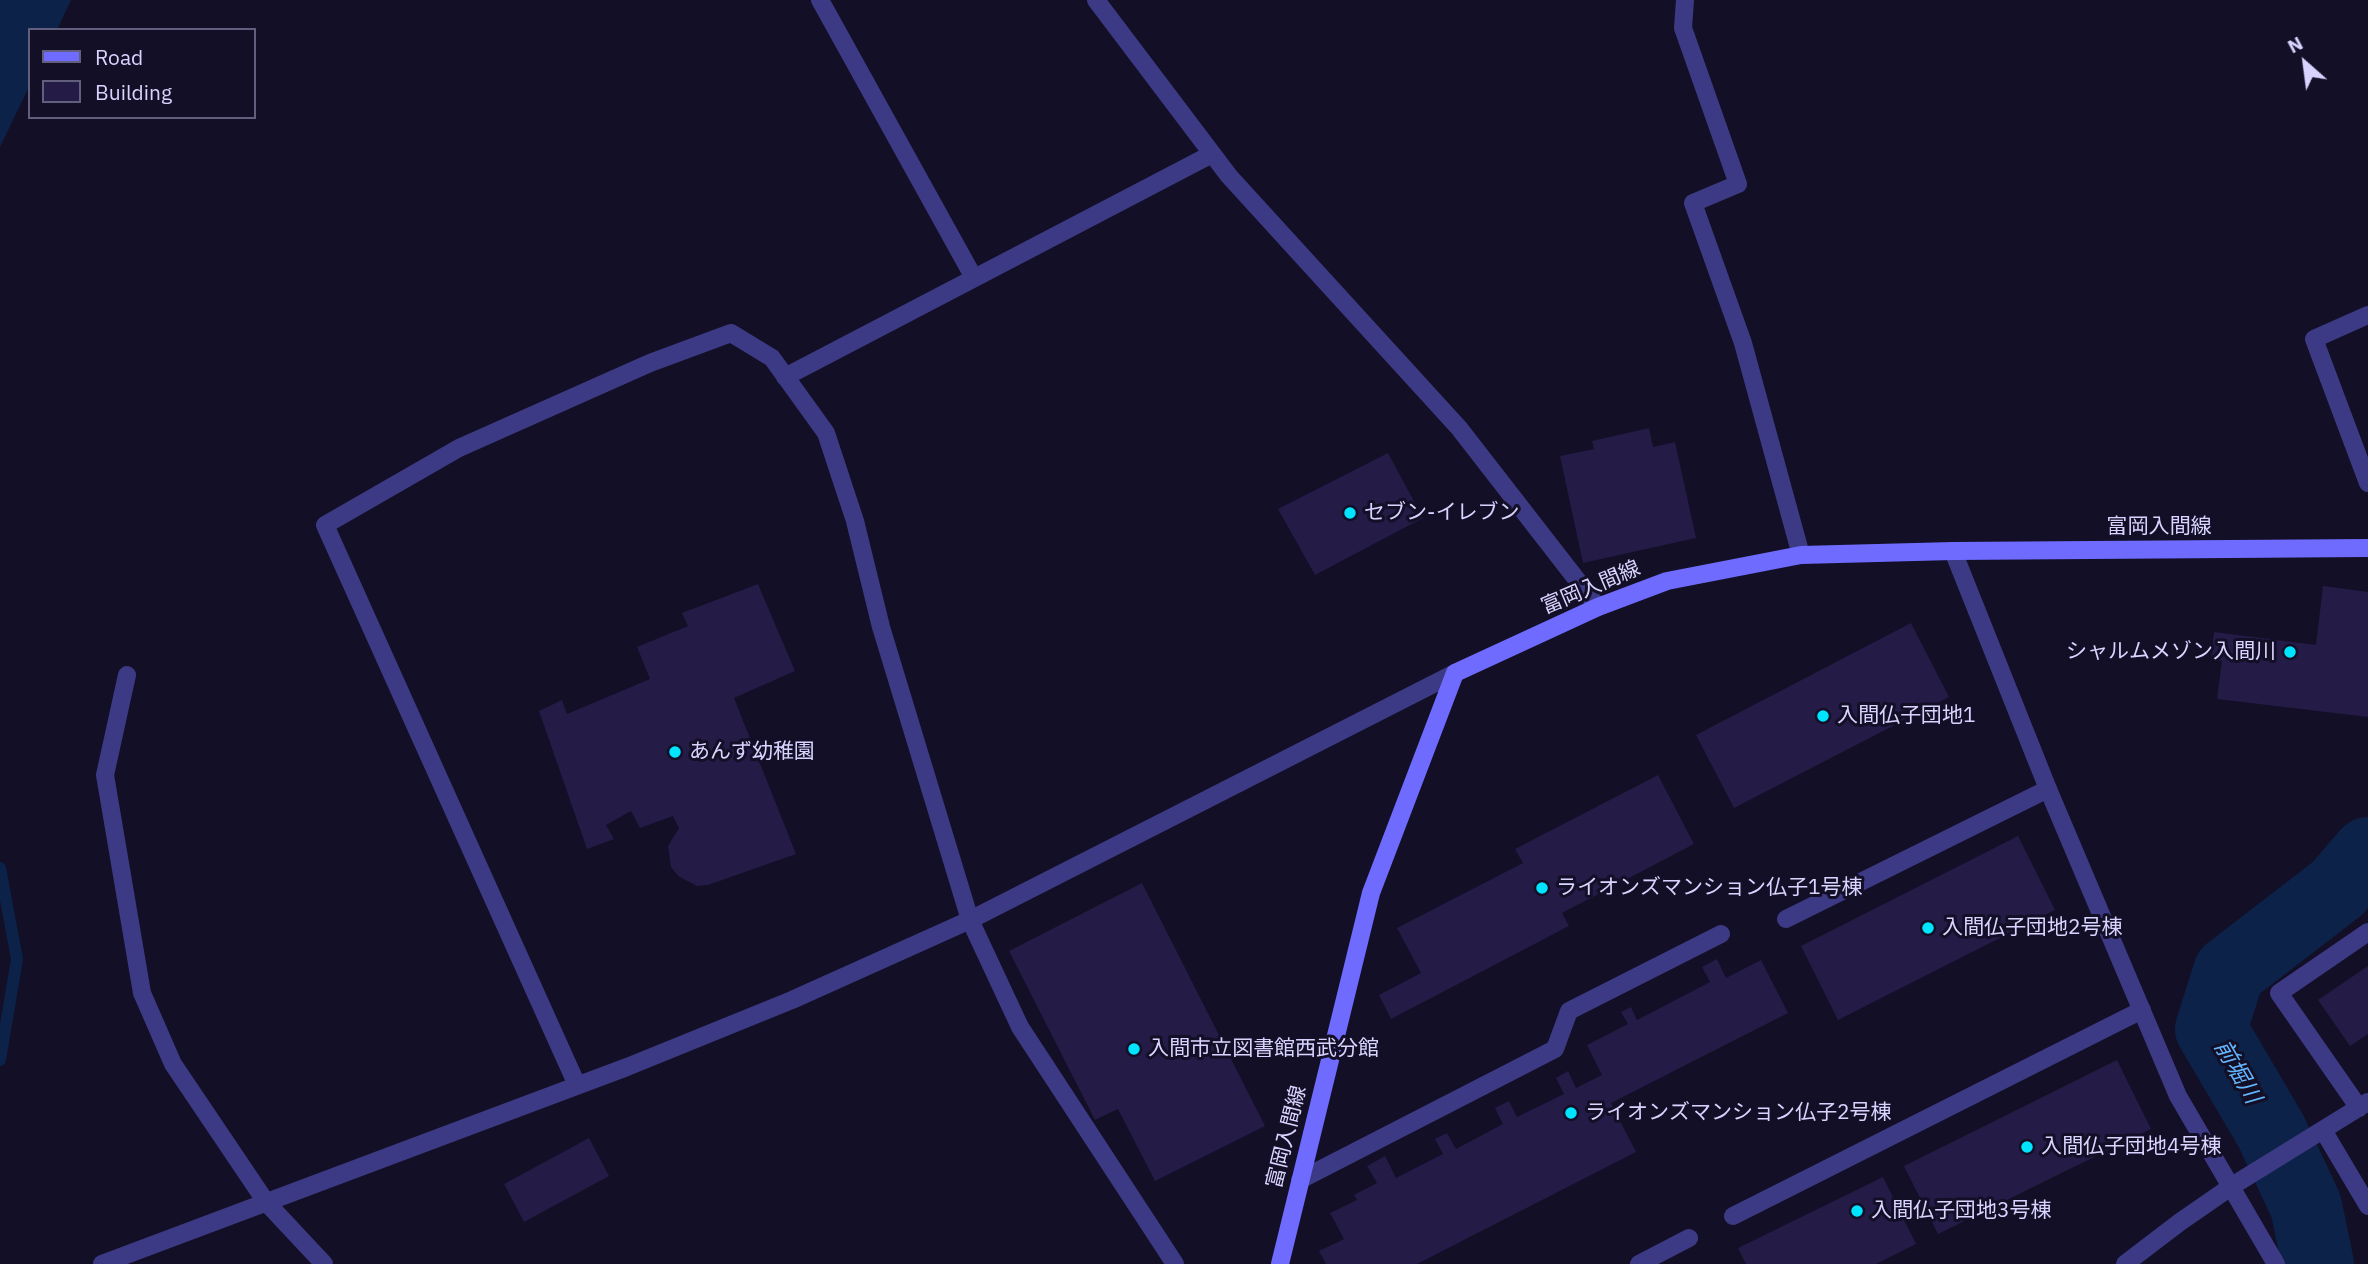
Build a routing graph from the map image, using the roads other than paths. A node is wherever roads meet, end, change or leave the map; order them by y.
1 (820, 0) edge
2 (1096, 0) edge
3 (1685, 0) edge
4 (1212, 154) junction
5 (974, 278) junction
6 (2368, 315) edge
7 (785, 377) junction
8 (2368, 483) edge
9 (2368, 548) edge
10 (1953, 551) junction
11 (1801, 555) junction
12 (1598, 607) junction
13 (1455, 673) junction
14 (127, 676) dead end
15 (2048, 789) junction
16 (1786, 919) dead end
17 (970, 920) junction
18 (2368, 932) edge
19 (1721, 934) dead end
20 (2142, 1010) junction
21 (577, 1085) junction
22 (2364, 1105) edge
23 (2323, 1130) junction
24 (1300, 1180) junction
25 (2238, 1182) junction
26 (266, 1202) junction
27 (2368, 1206) edge
28 (1732, 1216) dead end
29 (1689, 1238) dead end
30 (102, 1264) edge
31 (324, 1264) edge
32 (1175, 1264) edge
33 (1280, 1264) edge
34 (1639, 1264) edge
35 (2125, 1264) edge
36 (2276, 1264) edge

1 - 5 street
2 - 4 street
3 - 11 street
4 - 5 street
4 - 12 street
5 - 7 street
6 - 8 street
7 - 17 street
7 - 21 street
9 - 10 main road, 富岡入間線
10 - 11 main road, 富岡入間線
10 - 15 street
11 - 12 main road, 富岡入間線
12 - 13 main road, 富岡入間線
13 - 17 street
13 - 24 main road, 富岡入間線
14 - 26 street
15 - 16 street
15 - 20 street
17 - 21 street
17 - 32 street
18 - 22 street
19 - 24 street
20 - 25 street
20 - 28 street
21 - 26 street
22 - 23 street
23 - 25 street
23 - 27 street
24 - 33 main road, 富岡入間線
25 - 35 street
25 - 36 street
26 - 30 street
26 - 31 street
29 - 34 street

